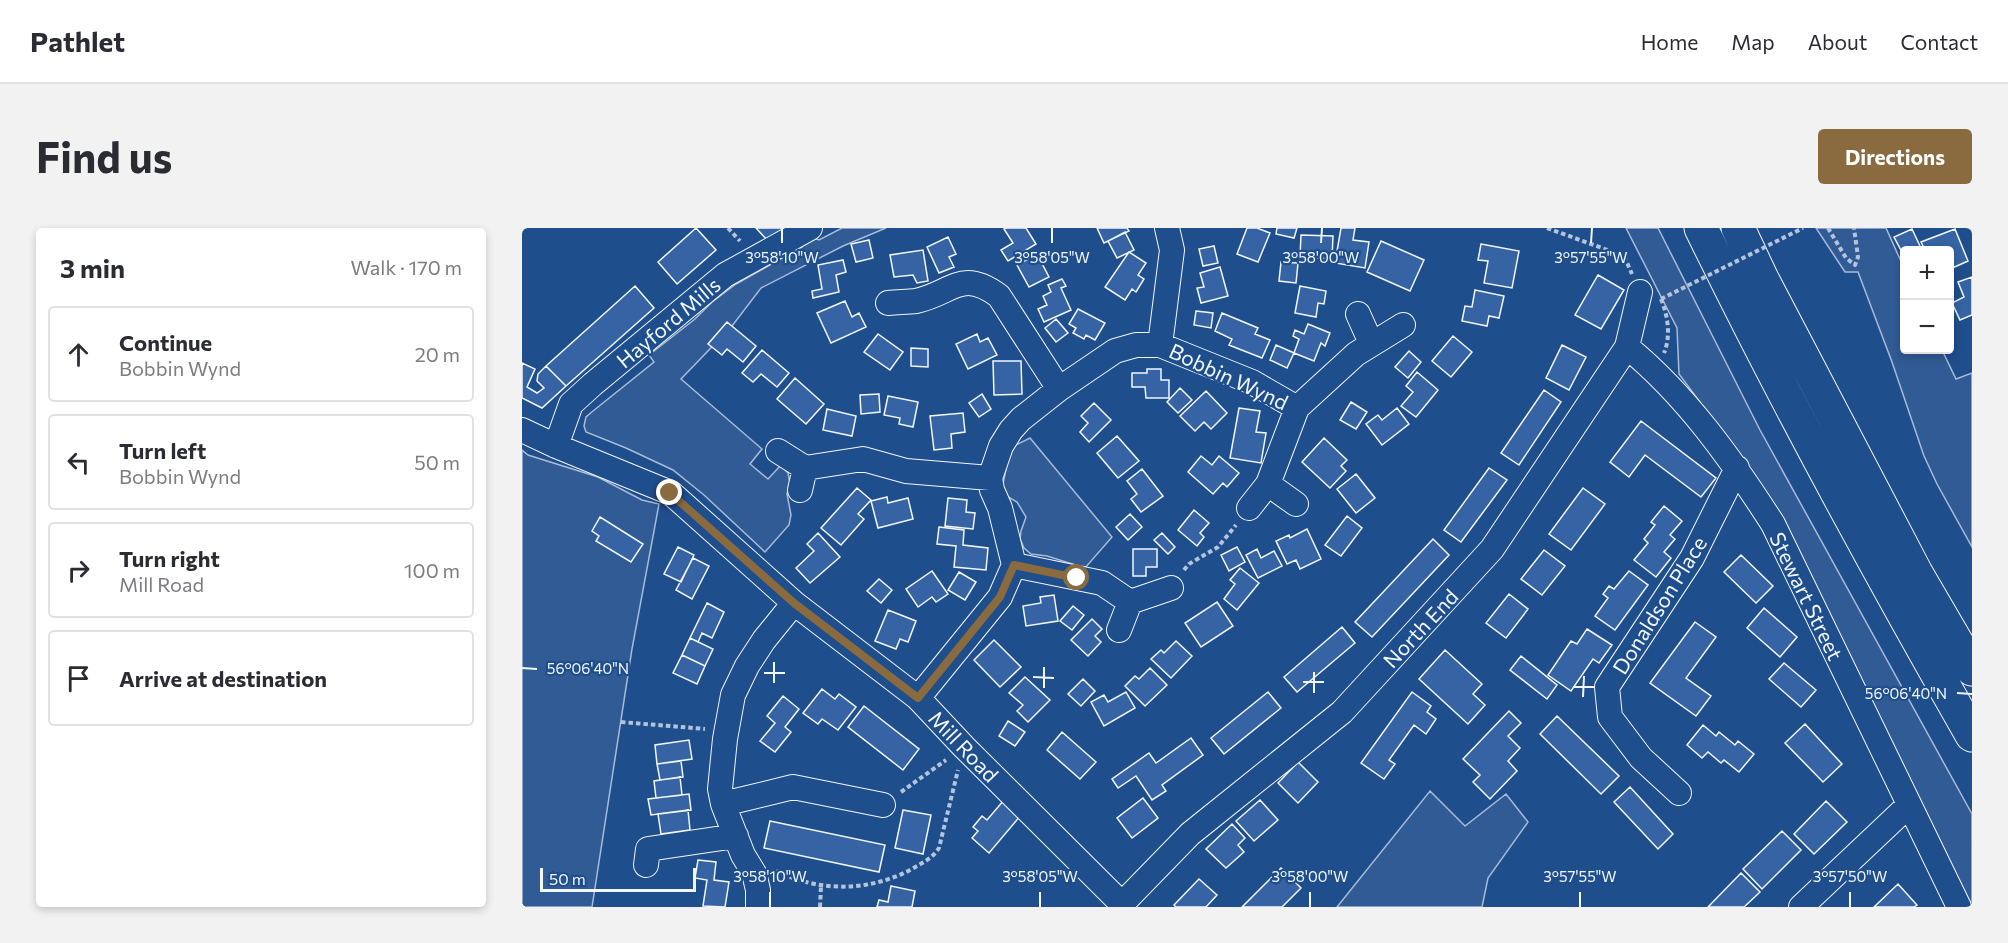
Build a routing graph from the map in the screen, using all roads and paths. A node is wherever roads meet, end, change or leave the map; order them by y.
1 (810, 228) edge
2 (1167, 228) edge
3 (1547, 228) edge
4 (1701, 228) edge
5 (1738, 228) edge
6 (1803, 228) edge
7 (1828, 228) edge
8 (1854, 228) edge
9 (1650, 295) junction
10 (888, 303) dead end
11 (1358, 314) dead end
12 (1403, 325) dead end
13 (1371, 343) junction
14 (1160, 345) junction
15 (1627, 347) junction
16 (1654, 370) junction
17 (1059, 389) junction
18 (1298, 408) junction
19 (522, 430) edge
20 (556, 446) junction
21 (778, 451) dead end
22 (1737, 468) junction
23 (990, 478) junction
24 (1268, 484) junction
25 (1296, 504) dead end
26 (1249, 508) joint
27 (1014, 565) junction
28 (1171, 588) joint
29 (1130, 602) junction
30 (794, 603) junction
31 (1119, 630) dead end
32 (1972, 669) edge
33 (918, 698) junction
34 (621, 722) dead end
35 (726, 731) junction
36 (1972, 735) edge
37 (964, 747) junction
38 (1678, 793) dead end
39 (723, 804) junction
40 (883, 805) joint
41 (1909, 805) junction
42 (739, 846) junction
43 (646, 865) dead end
44 (821, 886) junction
45 (1120, 905) edge
46 (758, 907) edge
47 (820, 907) edge
48 (1801, 907) edge
49 (1959, 907) edge

1 - 20 street, Hayford Mills
2 - 14 street, Bobbin Wynd
3 - 9 path
4 - 36 highway
5 - 32 highway
6 - 9 path, bridge
7 - 8 path
9 - 15 street, North End
9 - 16 path
10 - 17 street
11 - 13 street
12 - 13 street, Bobbin Wynd
13 - 18 street, Bobbin Wynd
14 - 17 street, Bobbin Wynd
14 - 18 street, Bobbin Wynd
15 - 16 street, Stewart Street
15 - 45 street, North End
16 - 22 street, Stewart Street
17 - 23 street, Bobbin Wynd
18 - 24 street, Bobbin Wynd
19 - 20 street, Mill Road
20 - 30 street, Mill Road
21 - 23 street
22 - 38 street, Donaldson Place
22 - 41 street, Stewart Street
23 - 27 street
24 - 25 street
24 - 26 street, Bobbin Wynd
26 - 28 path
27 - 29 street
27 - 33 street
28 - 29 street
29 - 31 street
30 - 33 street, Mill Road
30 - 35 street
33 - 37 street, Mill Road
34 - 35 path
35 - 39 street
37 - 40 path
37 - 44 path
37 - 45 street, Mill Road
39 - 40 street
39 - 42 street
41 - 48 street
41 - 49 street, Stewart Street
42 - 43 street
42 - 44 path
42 - 46 street
44 - 47 path

